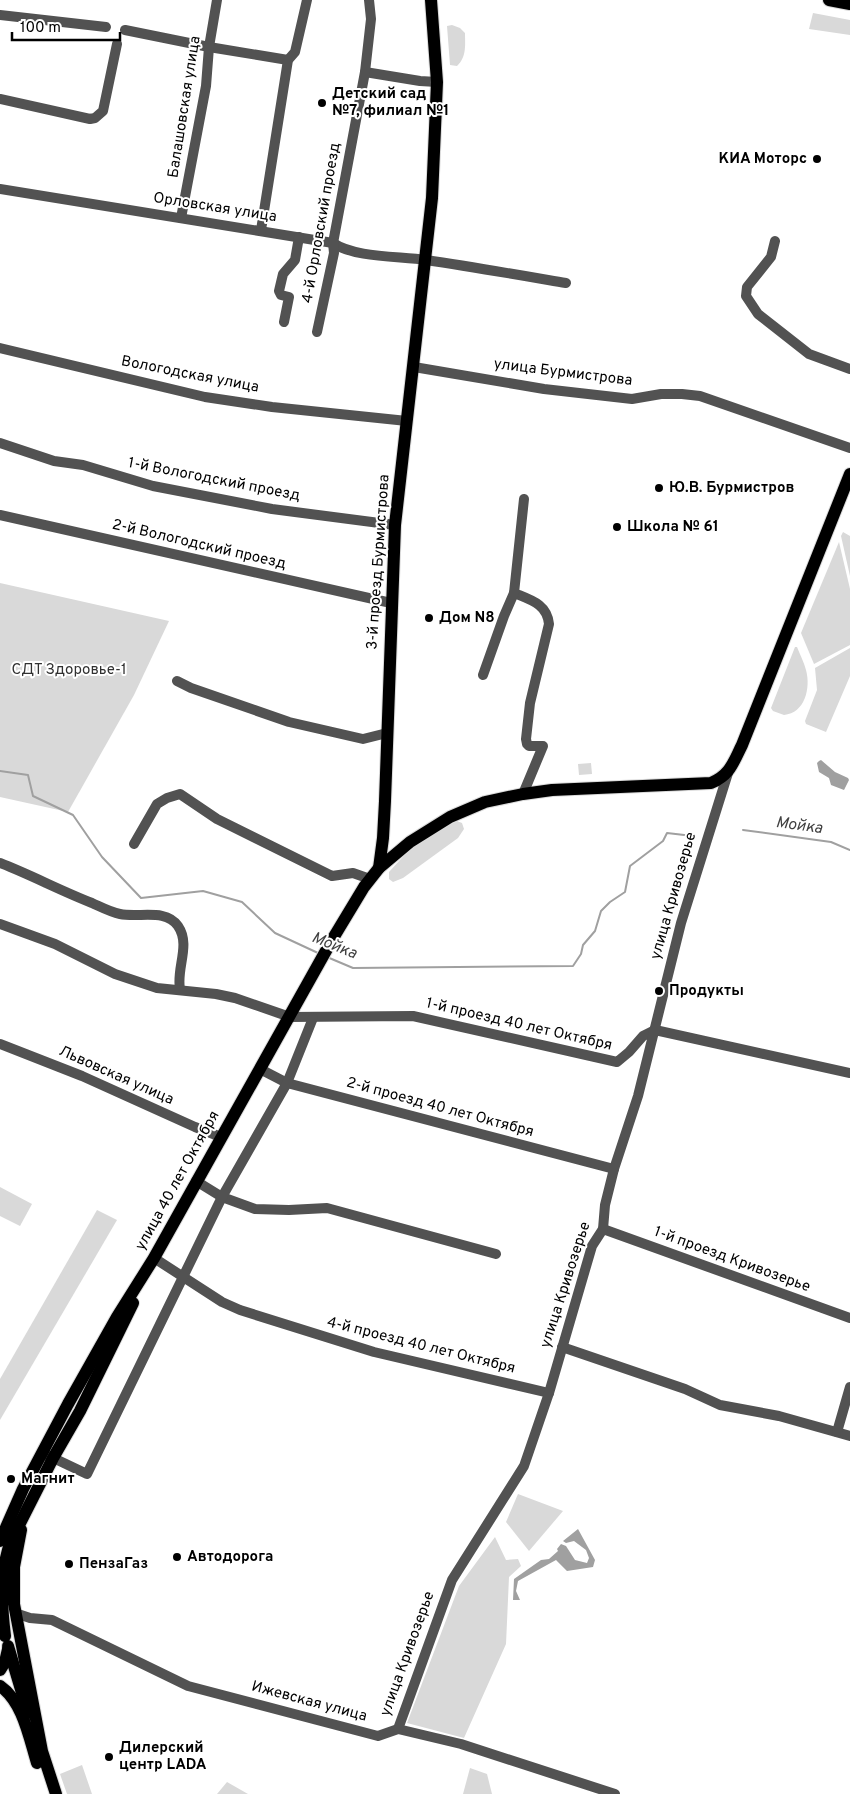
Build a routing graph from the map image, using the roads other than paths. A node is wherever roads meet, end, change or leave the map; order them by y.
1 (217, 0) edge
2 (307, 0) edge
3 (369, 0) edge
4 (431, 0) edge
5 (829, 0) edge
6 (850, 4) edge
7 (0, 15) edge
8 (106, 27) dead end
9 (126, 30) dead end
10 (117, 44) dead end
11 (209, 47) junction
12 (288, 60) junction
13 (365, 72) junction
14 (437, 82) junction
15 (0, 99) edge
16 (0, 189) edge
17 (181, 218) junction
18 (261, 230) junction
19 (299, 237) junction
20 (775, 241) dead end
21 (333, 243) junction
22 (425, 260) junction
23 (566, 283) dead end
24 (284, 322) dead end
25 (318, 332) dead end
26 (0, 348) edge
27 (414, 367) junction
28 (850, 369) edge
29 (407, 421) junction
30 (0, 443) edge
31 (850, 448) edge
32 (850, 474) edge
33 (524, 498) dead end
34 (0, 515) edge
35 (395, 525) junction
36 (514, 593) junction
37 (391, 603) junction
38 (483, 675) dead end
39 (177, 681) dead end
40 (387, 733) junction
41 (728, 773) junction
42 (523, 794) junction
43 (134, 844) dead end
44 (0, 863) edge
45 (379, 868) junction
46 (370, 878) junction
47 (0, 924) edge
48 (180, 989) junction
49 (290, 1016) junction
50 (313, 1018) junction
51 (655, 1030) junction
52 (0, 1044) edge
53 (260, 1069) junction
54 (850, 1073) edge
55 (287, 1083) junction
56 (221, 1136) junction
57 (614, 1169) junction
58 (196, 1181) junction
59 (222, 1197) junction
60 (603, 1229) junction
61 (496, 1254) dead end
62 (154, 1258) junction
63 (144, 1275) junction
64 (183, 1277) junction
65 (850, 1318) edge
66 (562, 1347) junction
67 (850, 1387) edge
68 (549, 1393) junction
69 (837, 1432) junction
70 (850, 1436) edge
71 (62, 1443) junction
72 (48, 1455) junction
73 (77, 1468) junction
74 (44, 1475) junction
75 (18, 1515) junction
76 (0, 1531) edge
77 (0, 1541) edge
78 (16, 1619) junction
79 (5, 1638) edge
80 (0, 1670) edge
81 (0, 1686) edge
82 (398, 1729) junction
83 (42, 1751) junction
84 (48, 1794) edge
85 (56, 1794) edge
86 (615, 1794) edge

1 - 11 street, Балашовская улица
2 - 12 street
3 - 13 street, 4-й Орловский проезд
4 - 14 main road, 3-й проезд Бурмистрова
5 - 6 main road
7 - 8 street
9 - 11 street
10 - 15 street
11 - 12 street
11 - 17 street, Балашовская улица
12 - 18 street
13 - 14 street
13 - 21 street, 4-й Орловский проезд
14 - 22 main road, 3-й проезд Бурмистрова
16 - 17 street, Орловская улица
17 - 18 street, Орловская улица
18 - 19 street, Орловская улица
19 - 21 street, Орловская улица
19 - 24 street
20 - 28 street
21 - 22 street, Орловская улица
21 - 25 street, 4-й Орловский проезд
22 - 23 street
22 - 27 main road, 3-й проезд Бурмистрова
26 - 29 street, Вологодская улица
27 - 29 main road, 3-й проезд Бурмистрова
27 - 31 street, улица Бурмистрова
29 - 35 main road, 3-й проезд Бурмистрова
30 - 35 street, 1-й Вологодский проезд
32 - 41 main road, улица Кривозерье
33 - 36 street
34 - 37 street, 2-й Вологодский проезд
35 - 37 main road, 3-й проезд Бурмистрова
36 - 38 street
36 - 42 street
37 - 40 main road, 3-й проезд Бурмистрова
39 - 40 street
40 - 45 main road, 3-й проезд Бурмистрова
41 - 42 main road
41 - 51 street, улица Кривозерье
42 - 45 main road
43 - 46 street
44 - 48 street
45 - 46 main road, улица 40 лет Октября
46 - 49 main road, улица 40 лет Октября
47 - 48 street
48 - 49 street
49 - 50 street
49 - 53 main road, улица 40 лет Октября
50 - 51 street, 1-й проезд 40 лет Октября
50 - 55 street
51 - 54 street
51 - 57 street, улица Кривозерье
52 - 56 street, Львовская улица
53 - 55 street, 2-й проезд 40 лет Октября
53 - 56 main road, улица 40 лет Октября
55 - 57 street, 2-й проезд 40 лет Октября
55 - 59 street
56 - 58 main road, улица 40 лет Октября
57 - 60 street, улица Кривозерье
58 - 59 street
58 - 62 main road, улица 40 лет Октября
59 - 61 street
59 - 64 street
60 - 65 street, 1-й проезд Кривозерье
60 - 66 street, улица Кривозерье
62 - 63 main road, улица 40 лет Октября
62 - 64 street, 4-й проезд 40 лет Октября
63 - 71 main road
63 - 72 main road, улица 40 лет Октября
64 - 68 street, 4-й проезд 40 лет Октября
64 - 73 street
66 - 68 street, улица Кривозерье
66 - 69 street
67 - 69 street
68 - 82 street, улица Кривозерье
69 - 70 street
71 - 72 main road
71 - 73 street
72 - 73 street
72 - 74 main road, улица 40 лет Октября
72 - 75 main road, улица 40 лет Октября
73 - 74 street
74 - 75 main road, улица 40 лет Октября
75 - 76 main road, улица 40 лет Октября
75 - 77 main road, улица 40 лет Октября
75 - 78 main road
75 - 79 main road, улица 40 лет Октября
78 - 79 street, Ижевская улица
78 - 82 street, Ижевская улица
78 - 83 main road
79 - 80 main road, улица 40 лет Октября
79 - 83 main road
81 - 84 main road
82 - 86 street, Ижевская улица
83 - 85 main road

